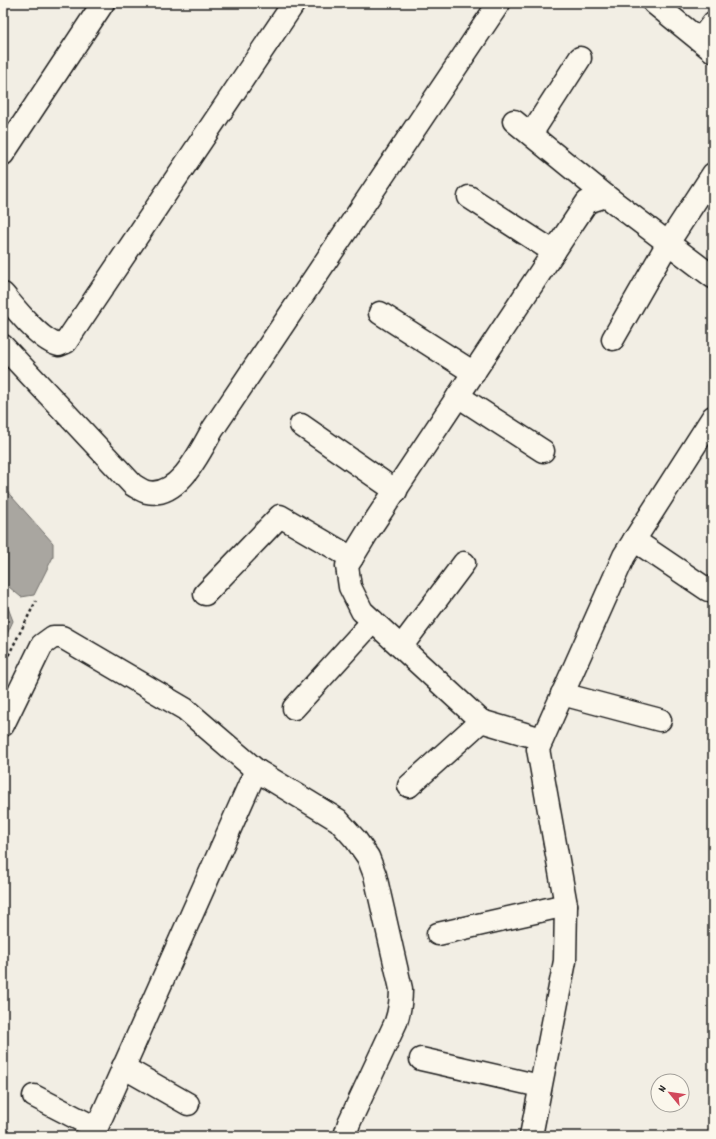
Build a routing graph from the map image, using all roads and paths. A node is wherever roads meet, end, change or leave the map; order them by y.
1 (103, 3) edge
2 (294, 3) edge
3 (499, 3) edge
4 (654, 3) edge
5 (713, 23) edge
6 (706, 46) edge
7 (580, 58) dead end
8 (514, 121) dead end
9 (531, 134) junction
10 (3, 154) edge
11 (713, 174) edge
12 (606, 196) junction
13 (469, 197) dead end
14 (668, 243) junction
15 (554, 252) junction
16 (713, 277) edge
17 (3, 294) edge
18 (380, 313) dead end
19 (613, 339) dead end
20 (3, 346) edge
21 (474, 373) junction
22 (458, 396) junction
23 (713, 417) edge
24 (301, 425) dead end
25 (544, 451) dead end
26 (396, 491) junction
27 (634, 540) junction
28 (352, 558) junction
29 (464, 563) dead end
30 (708, 590) dead end
31 (205, 594) dead end
32 (36, 601) dead end
33 (374, 621) junction
34 (401, 647) junction
35 (3, 666) edge
36 (562, 694) junction
37 (294, 708) dead end
38 (660, 720) dead end
39 (481, 721) junction
40 (3, 725) edge
41 (542, 739) junction
42 (256, 770) junction
43 (409, 786) dead end
44 (566, 905) junction
45 (438, 934) dead end
46 (421, 1059) dead end
47 (123, 1067) junction
48 (540, 1086) junction
49 (34, 1096) dead end
50 (188, 1104) dead end
51 (95, 1132) edge
52 (344, 1136) edge
53 (531, 1136) edge

1 - 10 street
2 - 17 street
3 - 20 street
4 - 6 street
5 - 6 street
7 - 9 street
8 - 9 street
9 - 12 street
11 - 14 street
12 - 14 street
12 - 15 street
13 - 15 street
14 - 16 street
14 - 19 street
15 - 21 street
18 - 21 street
21 - 22 street
22 - 25 street
22 - 26 street
23 - 27 street
24 - 26 street
26 - 28 street
27 - 30 street
27 - 36 street
28 - 31 street
28 - 33 street
29 - 34 street
32 - 35 path
33 - 34 street
33 - 37 street
34 - 39 street
36 - 38 street
36 - 41 street
39 - 41 street
39 - 43 street
40 - 42 street
41 - 44 street
42 - 47 street
42 - 52 street
44 - 45 street
44 - 48 street
46 - 48 street
47 - 50 street
47 - 51 street
48 - 53 street
49 - 51 street

